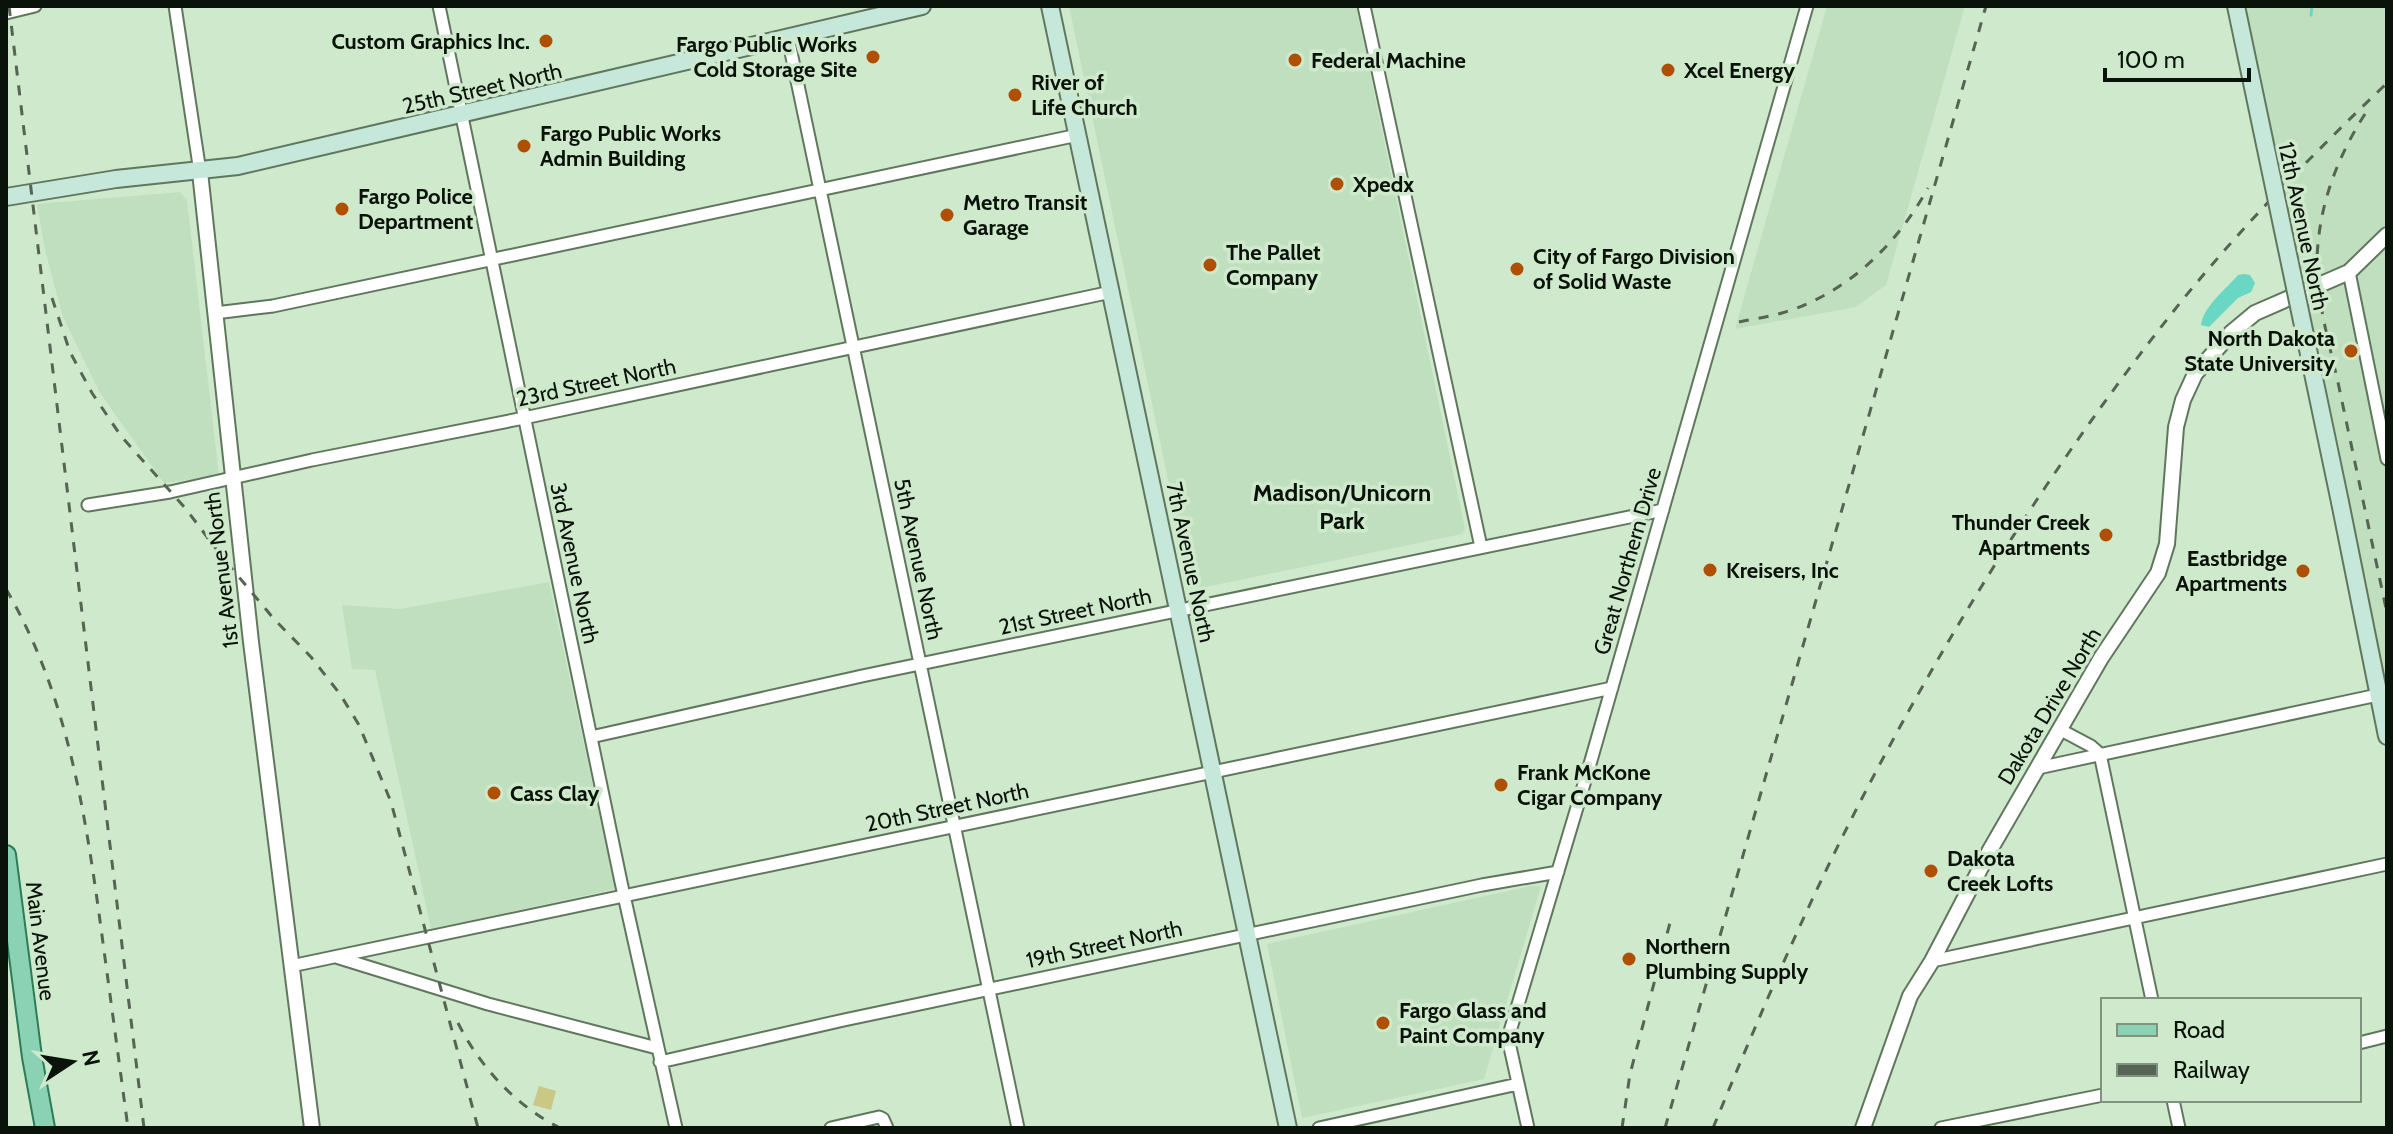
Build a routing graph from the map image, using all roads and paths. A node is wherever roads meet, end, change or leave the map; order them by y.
1 (35, 6) edge
2 (175, 6) edge
3 (439, 6) edge
4 (922, 6) edge
5 (1050, 6) edge
6 (1364, 6) edge
7 (1807, 6) edge
8 (2236, 6) edge
9 (6, 13) edge
10 (788, 38) junction
11 (461, 115) junction
12 (1078, 135) junction
13 (200, 172) junction
14 (820, 190) junction
15 (6, 197) edge
16 (2387, 235) edge
17 (491, 259) junction
18 (2349, 272) junction
19 (1111, 292) junction
20 (215, 313) junction
21 (853, 347) junction
22 (524, 418) junction
23 (2387, 459) edge
24 (232, 477) junction
25 (88, 505) dead end
26 (1663, 510) junction
27 (1481, 547) junction
28 (1178, 609) junction
29 (920, 664) junction
30 (1612, 688) junction
31 (2383, 694) edge
32 (2059, 729) junction
33 (2387, 736) edge
34 (591, 737) junction
35 (2100, 754) junction
36 (2038, 768) junction
37 (1213, 771) junction
38 (954, 826) junction
39 (6, 855) edge
40 (2387, 864) edge
41 (1558, 872) junction
42 (624, 896) junction
43 (9, 906) edge
44 (2134, 917) junction
45 (1248, 934) junction
46 (335, 957) junction
47 (1932, 961) junction
48 (291, 966) junction
49 (989, 989) junction
50 (2152, 998) edge
51 (2387, 1036) edge
52 (2361, 1042) edge
53 (657, 1048) junction
54 (660, 1062) junction
55 (1518, 1084) junction
56 (2101, 1095) edge
57 (2173, 1102) edge
58 (45, 1128) edge
59 (312, 1128) edge
60 (676, 1128) edge
61 (831, 1128) edge
62 (887, 1128) edge
63 (1018, 1128) edge
64 (1288, 1128) edge
65 (1319, 1128) edge
66 (1528, 1128) edge
67 (1863, 1128) edge
68 (1941, 1128) edge
69 (2179, 1128) edge

1 - 9 street
2 - 13 street, 1st Avenue North
3 - 11 street, 3rd Avenue North
4 - 10 main road, 25th Street North
5 - 12 main road, 7th Avenue North
6 - 27 street
7 - 26 street, Great Northern Drive
8 - 31 main road, 12th Avenue North, bridge
10 - 11 main road, 25th Street North
10 - 14 street, 5th Avenue North
11 - 13 main road, 25th Street North
11 - 17 street, 3rd Avenue North
12 - 14 street
12 - 19 main road, 7th Avenue North
13 - 15 main road, 25th Street North
13 - 20 street, 1st Avenue North
14 - 17 street
14 - 21 street, 5th Avenue North
16 - 18 street
17 - 20 street
17 - 22 street, 3rd Avenue North
18 - 23 street
18 - 32 street, Dakota Drive North
19 - 21 street, 23rd Street North
19 - 28 main road, 7th Avenue North
20 - 24 street, 1st Avenue North
21 - 22 street, 23rd Street North
21 - 29 street, 5th Avenue North
22 - 24 street, 23rd Street North
22 - 34 street, 3rd Avenue North
24 - 25 street, 23rd Street North
24 - 48 street, 1st Avenue North
26 - 27 street, 21st Street North
26 - 30 street, Great Northern Drive
27 - 28 street, 21st Street North
28 - 29 street, 21st Street North
28 - 37 main road, 7th Avenue North
29 - 34 street, 21st Street North
29 - 38 street, 5th Avenue North
30 - 37 street, 20th Street North
30 - 41 street, Great Northern Drive
31 - 33 main road, 12th Avenue North
31 - 35 street
32 - 35 street
32 - 36 street, Dakota Drive North
34 - 42 street, 3rd Avenue North
35 - 36 street
35 - 44 street
36 - 47 street, Dakota Drive North
37 - 38 street, 20th Street North
37 - 45 main road, 7th Avenue North
38 - 42 street, 20th Street North
38 - 49 street, 5th Avenue North
39 - 43 main road, Main Avenue
40 - 44 street
41 - 45 street, 19th Street North
41 - 55 street, Great Northern Drive
42 - 46 street, 20th Street North
42 - 53 street, 3rd Avenue North
43 - 58 main road, Main Avenue
44 - 47 street
44 - 50 street
45 - 49 street, 19th Street North
45 - 64 main road, 7th Avenue North
46 - 48 street, 20th Street North
46 - 53 street
47 - 67 street, Dakota Drive North
48 - 59 street, 1st Avenue North
49 - 54 street, 19th Street North
49 - 63 street, 5th Avenue North
51 - 52 street
53 - 54 street, 3rd Avenue North
54 - 60 street, 3rd Avenue North
55 - 65 street
55 - 66 street, Great Northern Drive
56 - 68 street
57 - 69 street
61 - 62 street

